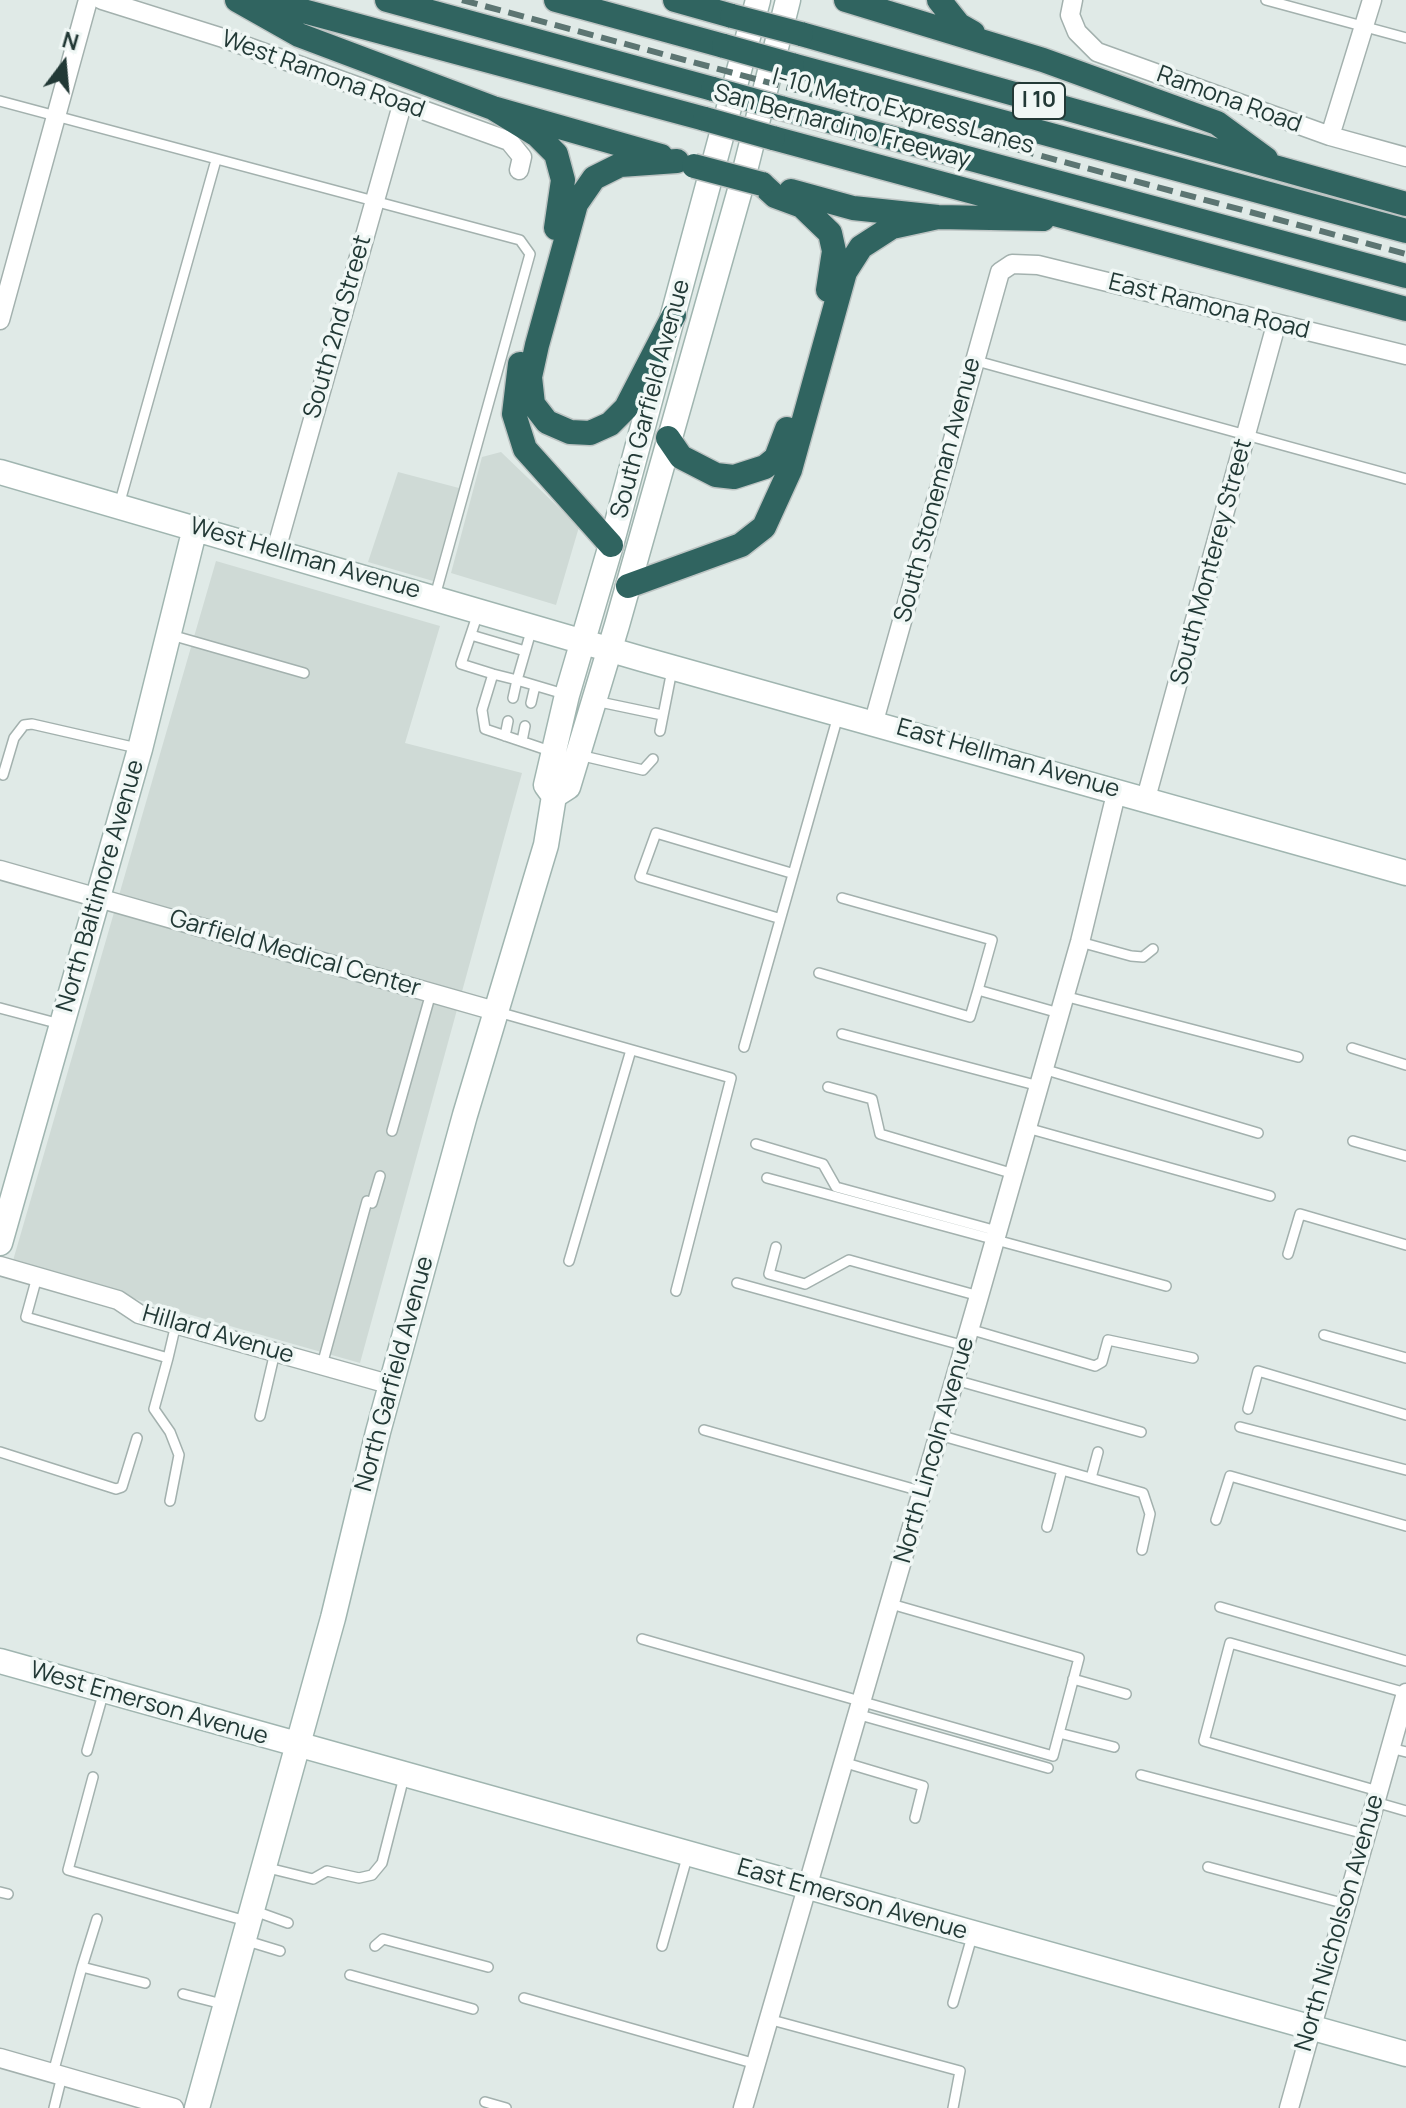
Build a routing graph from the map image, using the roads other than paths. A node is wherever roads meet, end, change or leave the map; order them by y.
1 (88, 0) edge
2 (102, 0) edge
3 (237, 0) edge
4 (262, 0) edge
5 (387, 0) edge
6 (556, 0) edge
7 (675, 0) edge
8 (758, 0) edge
9 (788, 0) edge
10 (846, 0) edge
11 (939, 0) edge
12 (1266, 0) edge
13 (1372, 0) edge
14 (1072, 8) edge
15 (1364, 27) junction
16 (1406, 38) edge
17 (1004, 49) junction
18 (0, 101) edge
19 (402, 105) junction
20 (493, 108) junction
21 (56, 115) junction
22 (1330, 136) junction
23 (1406, 157) edge
24 (216, 160) junction
25 (685, 163) junction
26 (1277, 167) junction
27 (519, 170) dead end
28 (762, 184) junction
29 (374, 201) junction
30 (1406, 204) edge
31 (938, 217) junction
32 (1074, 219) junction
33 (1406, 231) edge
34 (1012, 264) joint
35 (1406, 276) edge
36 (1406, 309) edge
37 (674, 315) junction
38 (0, 320) edge
39 (1276, 325) junction
40 (1406, 355) edge
41 (973, 360) junction
42 (1247, 436) junction
43 (668, 438) junction
44 (0, 472) edge
45 (1406, 479) edge
46 (119, 505) junction
47 (195, 528) junction
48 (611, 545) junction
49 (276, 550) junction
50 (628, 586) junction
51 (435, 596) junction
52 (479, 610) junction
53 (533, 626) junction
54 (171, 635) junction
55 (471, 635) junction
56 (584, 642) junction
57 (609, 649) junction
58 (525, 651) junction
59 (672, 667) junction
60 (304, 673) dead end
61 (493, 674) junction
62 (517, 680) junction
63 (535, 686) junction
64 (567, 695) junction
65 (513, 698) dead end
66 (593, 700) junction
67 (531, 703) dead end
68 (839, 711) junction
69 (662, 715) junction
70 (508, 721) dead end
71 (874, 721) junction
72 (525, 726) dead end
73 (660, 731) dead end
74 (505, 736) junction
75 (522, 741) junction
76 (140, 749) junction
77 (565, 753) junction
78 (653, 759) dead end
79 (3, 775) dead end
80 (1117, 790) junction
81 (1146, 798) junction
82 (0, 870) edge
83 (791, 873) junction
84 (1406, 873) edge
85 (96, 898) junction
86 (842, 898) dead end
87 (778, 918) junction
88 (1080, 942) junction
89 (1153, 949) dead end
90 (819, 973) dead end
91 (978, 990) junction
92 (431, 993) junction
93 (1062, 1005) junction
94 (0, 1008) edge
95 (495, 1011) junction
96 (60, 1024) junction
97 (842, 1034) dead end
98 (744, 1047) dead end
99 (1352, 1048) dead end
100 (631, 1050) junction
101 (1298, 1057) dead end
102 (1406, 1065) edge
103 (1041, 1078) junction
104 (828, 1087) dead end
105 (1027, 1128) junction
106 (392, 1131) dead end
107 (1258, 1133) dead end
108 (1353, 1141) dead end
109 (756, 1144) dead end
110 (1406, 1156) edge
111 (1014, 1174) junction
112 (380, 1176) dead end
113 (767, 1178) dead end
114 (1270, 1196) dead end
115 (996, 1235) junction
116 (0, 1243) edge
117 (1406, 1245) edge
118 (776, 1247) dead end
119 (1288, 1254) dead end
120 (569, 1261) dead end
121 (0, 1266) edge
122 (37, 1277) junction
123 (737, 1283) dead end
124 (1166, 1286) dead end
125 (676, 1291) dead end
126 (979, 1296) junction
127 (176, 1324) junction
128 (1324, 1335) dead end
129 (967, 1338) junction
130 (275, 1352) junction
131 (168, 1358) junction
132 (1193, 1358) dead end
133 (1406, 1358) edge
134 (322, 1365) junction
135 (955, 1380) junction
136 (392, 1385) junction
137 (1248, 1409) dead end
138 (1406, 1415) edge
139 (260, 1416) dead end
140 (1240, 1427) dead end
141 (704, 1430) dead end
142 (1141, 1432) dead end
143 (939, 1435) junction
144 (137, 1438) dead end
145 (0, 1452) edge
146 (1098, 1452) dead end
147 (1062, 1470) junction
148 (1406, 1470) edge
149 (1091, 1478) junction
150 (924, 1492) junction
151 (170, 1501) dead end
152 (1216, 1520) dead end
153 (1406, 1526) edge
154 (1047, 1527) dead end
155 (1142, 1550) dead end
156 (891, 1604) junction
157 (1220, 1607) dead end
158 (642, 1639) dead end
159 (0, 1661) edge
160 (1406, 1661) edge
161 (1073, 1679) junction
162 (104, 1691) junction
163 (1406, 1693) edge
164 (1126, 1694) dead end
165 (862, 1710) junction
166 (1059, 1733) junction
167 (298, 1746) junction
168 (1114, 1747) dead end
169 (1398, 1750) edge
170 (87, 1751) dead end
171 (846, 1763) junction
172 (1048, 1768) dead end
173 (405, 1775) junction
174 (1141, 1775) dead end
175 (93, 1777) dead end
176 (1376, 1796) junction
177 (1406, 1811) edge
178 (915, 1818) dead end
179 (1365, 1834) junction
180 (688, 1854) junction
181 (264, 1867) junction
182 (1208, 1867) dead end
183 (806, 1886) junction
184 (1346, 1904) junction
185 (97, 1919) dead end
186 (288, 1923) dead end
187 (248, 1924) junction
188 (973, 1933) junction
189 (375, 1946) dead end
190 (662, 1946) dead end
191 (280, 1951) dead end
192 (82, 1967) junction
193 (488, 1967) dead end
194 (350, 1975) dead end
195 (145, 1983) dead end
196 (183, 1994) dead end
197 (524, 1998) dead end
198 (953, 2003) dead end
199 (226, 2005) junction
200 (473, 2009) dead end
201 (768, 2019) junction
202 (1311, 2028) junction
203 (1406, 2054) edge
204 (0, 2058) edge
205 (756, 2064) junction
206 (58, 2075) junction
207 (485, 2102) dead end
208 (54, 2108) edge
209 (174, 2108) edge
210 (197, 2108) edge
211 (506, 2108) edge
212 (743, 2108) edge
213 (953, 2108) edge
214 (1289, 2108) edge

1 - 21 street
2 - 19 street, West Ramona Road
3 - 20 highway
4 - 32 highway, San Bernardino Freeway, bridge
5 - 35 highway, I-10 Metro ExpressLanes, bridge
6 - 33 highway, I-10 Metro ExpressLanes, bridge
7 - 26 highway, I 10, bridge
8 - 37 street, South Garfield Avenue
9 - 43 street, South Garfield Avenue
10 - 17 highway
11 - 17 highway
12 - 15 lane
13 - 15 street
14 - 22 street, Ramona Road
15 - 16 lane
15 - 22 street
17 - 26 highway
18 - 21 lane
19 - 27 street, West Ramona Road
19 - 29 street, South 2nd Street
20 - 25 highway
20 - 48 highway
21 - 24 lane
21 - 38 street
22 - 23 street, Ramona Road
24 - 29 lane
24 - 46 lane
25 - 28 highway, bridge
25 - 37 highway
26 - 30 highway, I 10
28 - 31 highway
28 - 43 highway
29 - 49 street, South 2nd Street
29 - 51 lane
31 - 32 highway
31 - 50 highway
32 - 36 highway, San Bernardino Freeway
34 - 39 street, East Ramona Road
34 - 41 street, South Stoneman Avenue
37 - 48 street, South Garfield Avenue
39 - 40 street, East Ramona Road
39 - 42 street, South Monterey Street
41 - 42 lane
41 - 71 street, South Stoneman Avenue
42 - 45 lane
42 - 81 street, South Monterey Street
43 - 50 street, South Garfield Avenue
44 - 46 street, West Hellman Avenue
46 - 47 street, West Hellman Avenue
47 - 49 street, West Hellman Avenue
47 - 54 street, North Baltimore Avenue
48 - 56 street, South Garfield Avenue
49 - 51 street, West Hellman Avenue
50 - 57 street, South Garfield Avenue
51 - 52 street, West Hellman Avenue
52 - 53 street, West Hellman Avenue
52 - 55 lane
53 - 56 street, West Hellman Avenue
53 - 58 lane
54 - 60 lane
54 - 76 street, North Baltimore Avenue
55 - 58 lane
55 - 61 lane
56 - 57 street, West Hellman Avenue
56 - 64 street, South Garfield Avenue
57 - 59 street, East Hellman Avenue
57 - 66 street, North Garfield Avenue
58 - 62 lane
59 - 68 street, East Hellman Avenue
59 - 69 lane
61 - 62 lane
61 - 74 lane
62 - 63 lane
62 - 65 lane
63 - 64 lane
63 - 67 lane
64 - 77 street, South Garfield Avenue
66 - 69 lane
66 - 77 street, North Garfield Avenue
68 - 71 street, East Hellman Avenue
68 - 83 lane
69 - 73 lane
70 - 74 lane
71 - 80 street, East Hellman Avenue
72 - 75 lane
74 - 75 lane
75 - 77 lane
76 - 79 lane
76 - 85 street, North Baltimore Avenue
77 - 78 lane
77 - 95 street, North Garfield Avenue
80 - 81 street, East Hellman Avenue
80 - 88 street, North Lincoln Avenue
81 - 84 street, East Hellman Avenue
82 - 85 street, Garfield Medical Center
83 - 87 lane
83 - 87 lane
85 - 92 street, Garfield Medical Center
85 - 96 street, North Baltimore Avenue
86 - 91 lane
87 - 98 lane
88 - 89 lane
88 - 93 street, North Lincoln Avenue
90 - 91 lane
91 - 93 lane
92 - 95 street, Garfield Medical Center
92 - 106 lane
93 - 101 lane
93 - 103 street, North Lincoln Avenue
94 - 96 lane
95 - 100 lane
95 - 136 street, North Garfield Avenue
96 - 116 street, North Baltimore Avenue
97 - 103 lane
99 - 102 lane
100 - 120 lane
100 - 125 lane
103 - 105 street, North Lincoln Avenue
103 - 107 lane
104 - 111 lane
105 - 111 street, North Lincoln Avenue
105 - 114 lane
108 - 110 lane
109 - 115 lane
111 - 115 street, North Lincoln Avenue
112 - 134 lane
113 - 115 lane
115 - 124 lane
115 - 126 street, North Lincoln Avenue
117 - 119 lane
118 - 126 lane
121 - 122 street, Hillard Avenue
122 - 127 street, Hillard Avenue
122 - 131 lane
123 - 129 lane
126 - 129 street, North Lincoln Avenue
127 - 130 street, Hillard Avenue
127 - 131 lane
128 - 133 lane
129 - 132 lane
129 - 135 street, North Lincoln Avenue
130 - 134 street, Hillard Avenue
130 - 139 lane
131 - 151 lane
134 - 136 street, Hillard Avenue
135 - 142 lane
135 - 143 street, North Lincoln Avenue
136 - 167 street, North Garfield Avenue
137 - 138 lane
140 - 148 lane
141 - 150 lane
143 - 147 lane
143 - 150 street, North Lincoln Avenue
144 - 145 lane
146 - 149 lane
147 - 149 lane
147 - 154 lane
149 - 155 lane
150 - 156 street, North Lincoln Avenue
152 - 153 lane
156 - 161 lane
156 - 165 street, North Lincoln Avenue
157 - 160 lane
158 - 165 lane
159 - 162 street, West Emerson Avenue
161 - 164 lane
161 - 166 lane
162 - 167 street, West Emerson Avenue
162 - 170 lane
163 - 169 street, North Nicholson Avenue
163 - 176 lane
165 - 166 lane
165 - 171 street, North Lincoln Avenue
165 - 172 lane
166 - 168 lane
167 - 173 street, East Emerson Avenue
167 - 181 street, North Garfield Avenue
169 - 176 street, North Nicholson Avenue
171 - 178 lane
171 - 183 street, North Lincoln Avenue
173 - 180 street, East Emerson Avenue
173 - 181 lane
174 - 179 lane
175 - 187 lane
176 - 177 lane
176 - 179 street, North Nicholson Avenue
179 - 184 street, North Nicholson Avenue
180 - 183 street, East Emerson Avenue
180 - 190 lane
181 - 187 street, North Garfield Avenue
182 - 184 lane
183 - 188 street, East Emerson Avenue
183 - 201 street, North Lincoln Avenue
184 - 202 street, North Nicholson Avenue
185 - 192 lane
186 - 187 lane
187 - 191 lane
187 - 199 street, North Garfield Avenue
188 - 198 lane
188 - 202 street, East Emerson Avenue
189 - 193 lane
192 - 195 lane
192 - 206 lane
194 - 200 lane
196 - 199 lane
197 - 205 lane
199 - 210 street, North Garfield Avenue
201 - 205 street, North Lincoln Avenue
201 - 213 lane
202 - 203 street, East Emerson Avenue
202 - 214 street, North Nicholson Avenue
204 - 206 street
205 - 212 street, North Lincoln Avenue
206 - 208 lane
206 - 209 street
207 - 211 lane

